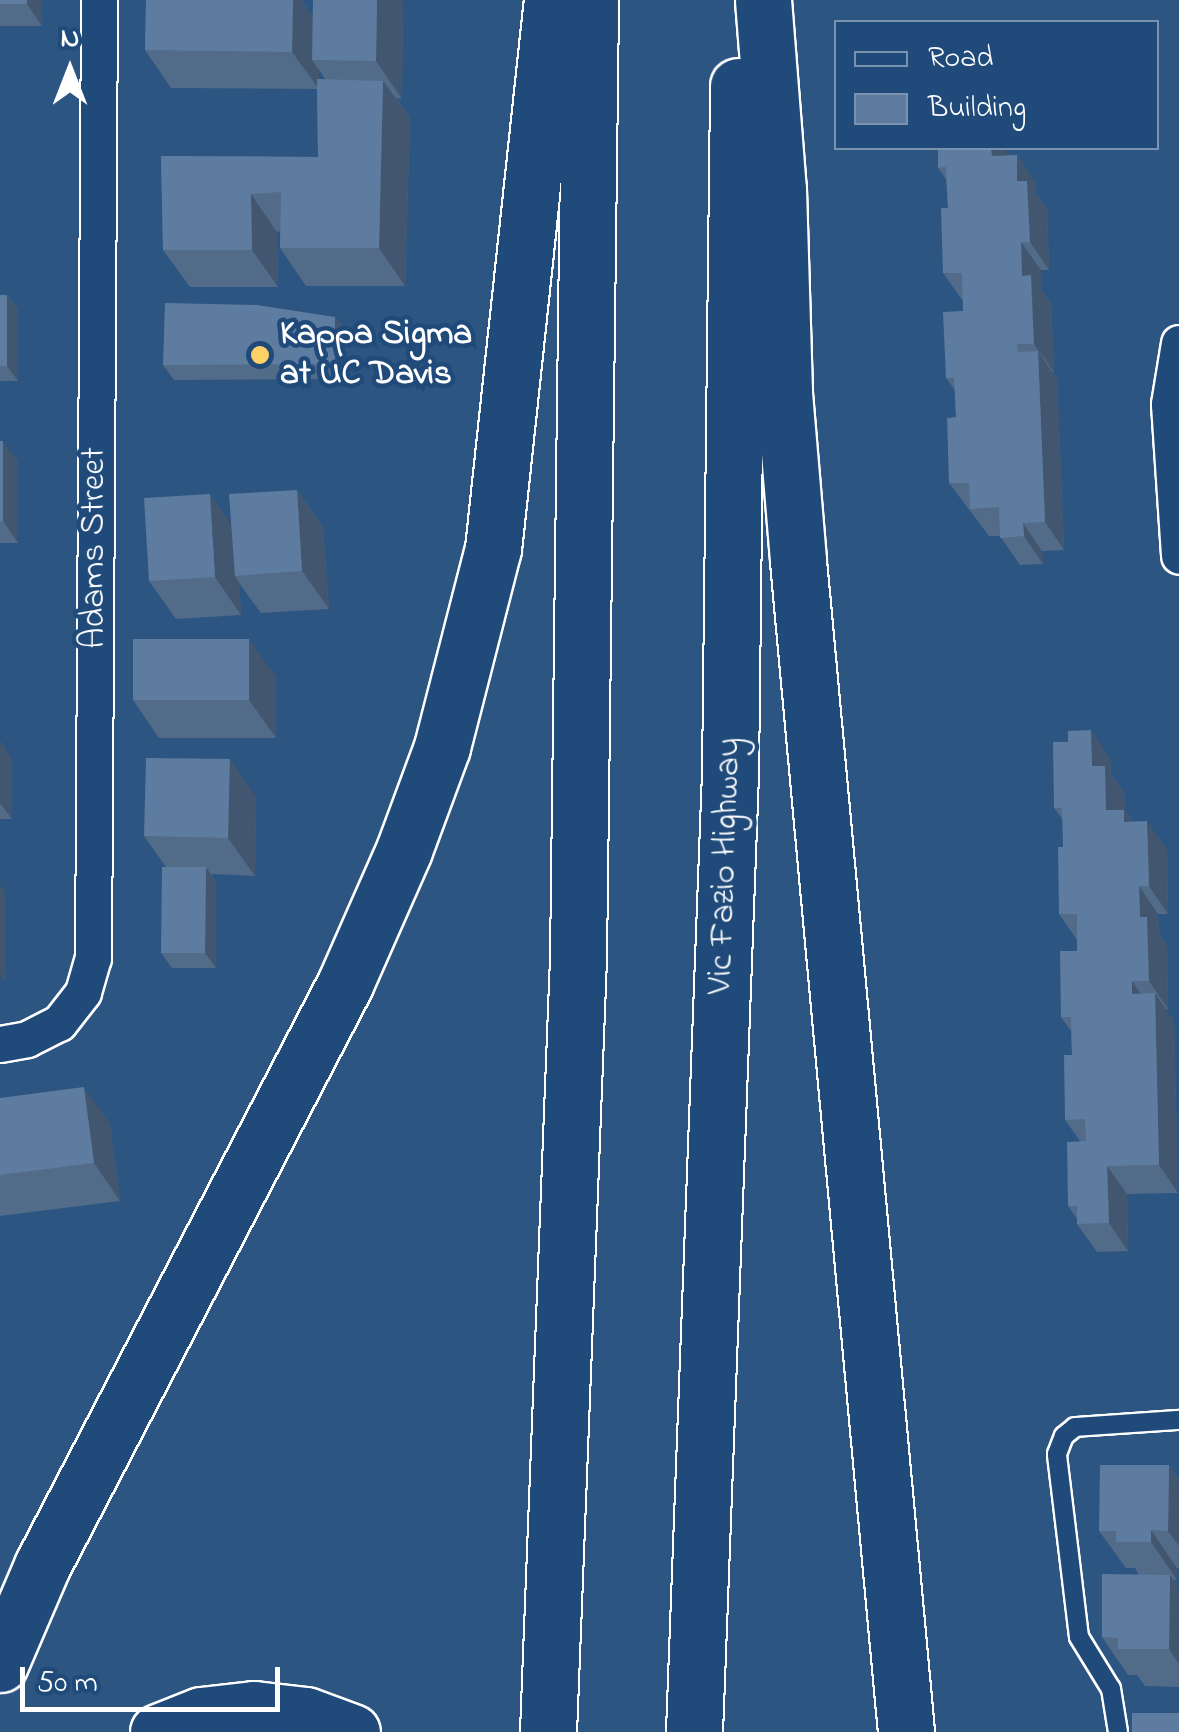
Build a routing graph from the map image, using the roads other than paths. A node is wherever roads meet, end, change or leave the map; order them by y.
1 (99, 0) edge
2 (552, 0) edge
3 (590, 0) edge
4 (740, 0) edge
5 (763, 0) edge
6 (1179, 343) edge
7 (1179, 556) edge
8 (0, 1044) edge
9 (1179, 1420) edge
10 (0, 1664) edge
11 (158, 1732) edge
12 (352, 1732) edge
13 (548, 1732) edge
14 (694, 1732) edge
15 (906, 1732) edge
16 (1118, 1732) edge

1 - 8 street, Adams Street
2 - 10 highway
3 - 13 highway
4 - 14 highway, Vic Fazio Highway
5 - 15 highway
6 - 7 street
9 - 16 lane
11 - 12 highway

